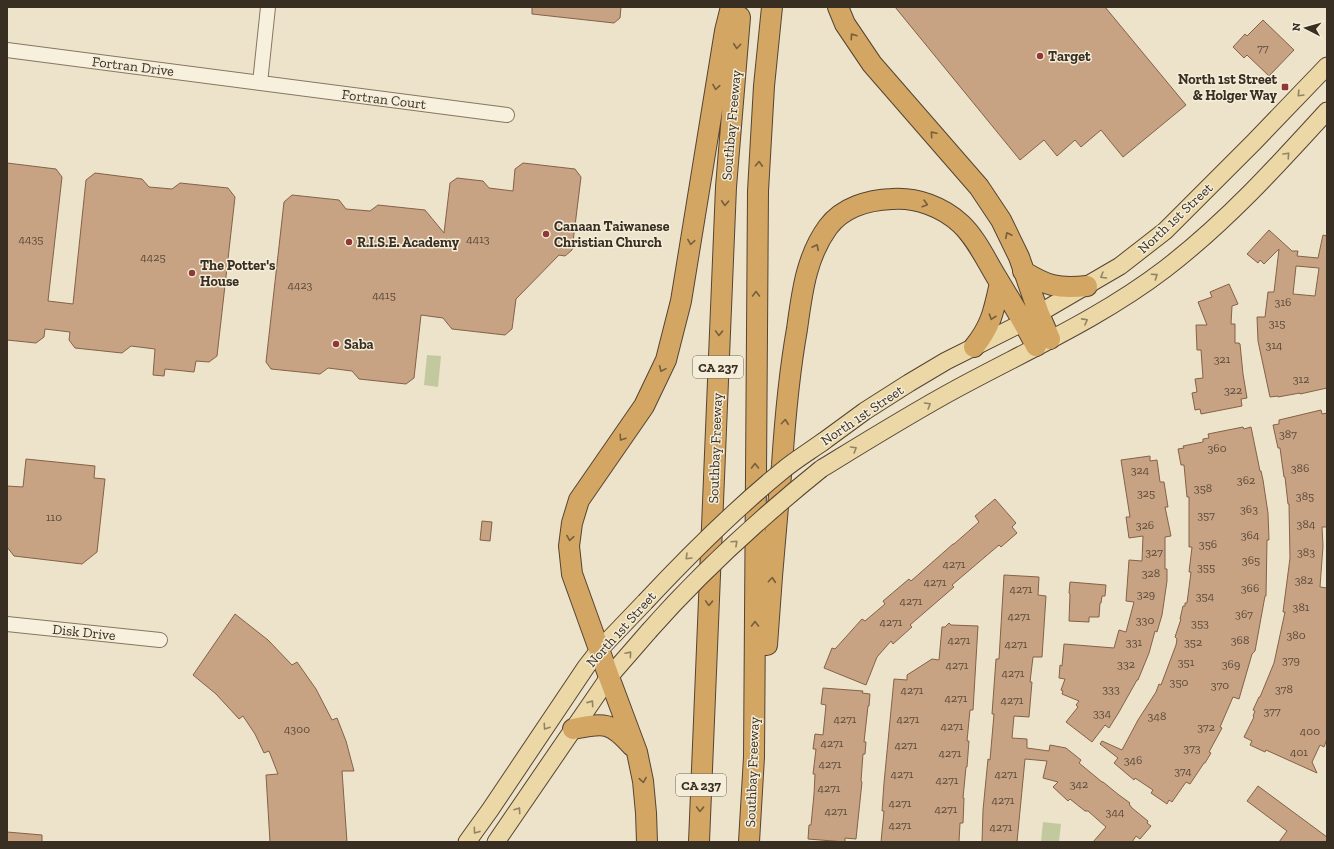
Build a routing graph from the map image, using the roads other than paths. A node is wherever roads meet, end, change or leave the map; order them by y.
1 (268, 7) edge
2 (731, 7) edge
3 (740, 7) edge
4 (772, 7) edge
5 (838, 7) edge
6 (7, 50) edge
7 (1327, 66) edge
8 (260, 83) junction
9 (1327, 111) edge
10 (507, 115) dead end
11 (1023, 271) junction
12 (1000, 283) junction
13 (1087, 286) junction
14 (1031, 318) junction
15 (1043, 343) junction
16 (974, 348) junction
17 (7, 624) edge
18 (160, 640) dead end
19 (600, 648) junction
20 (609, 677) junction
21 (573, 730) junction
22 (637, 752) junction
23 (754, 757) junction
24 (467, 842) edge
25 (496, 842) edge
26 (647, 842) edge
27 (699, 842) edge
28 (749, 842) edge

1 - 8 street
2 -> 19 highway
3 -> 27 highway, Southbay Freeway / CA 237
23 -> 4 highway, Southbay Freeway / CA 237
11 -> 5 highway
6 - 8 street, Fortran Drive
7 -> 13 main road, North 1st Street
8 - 10 street, Fortran Court
15 -> 9 main road, North 1st Street
11 - 13 highway
11 - 14 highway
12 - 14 highway
12 -> 16 highway
23 -> 12 highway
13 - 14 main road, North 1st Street
14 - 15 highway
14 - 16 main road, North 1st Street
20 -> 15 main road, North 1st Street, bridge
16 -> 19 main road, North 1st Street, bridge
17 - 18 street, Disk Drive
19 - 20 highway
19 -> 24 main road, North 1st Street
21 -> 20 main road, North 1st Street
20 - 22 highway
21 - 22 highway
25 -> 21 main road, North 1st Street
22 -> 26 highway
23 - 28 highway, Southbay Freeway / CA 237

